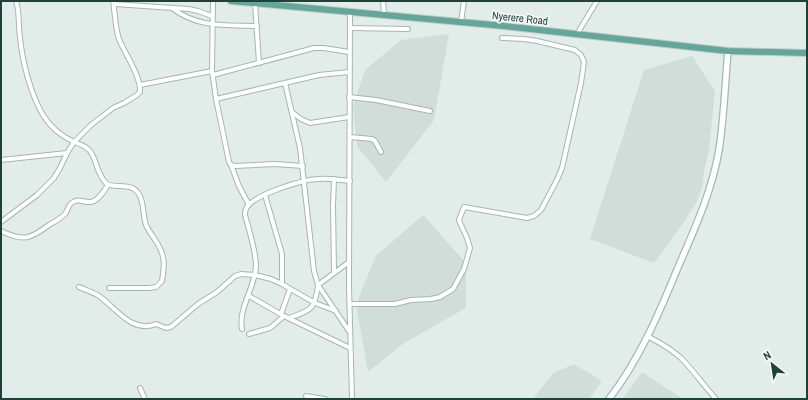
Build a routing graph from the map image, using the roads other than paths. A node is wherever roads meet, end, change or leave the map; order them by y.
1 (16, 1) edge
2 (213, 1) edge
3 (231, 1) edge
4 (384, 1) edge
5 (464, 1) edge
6 (597, 1) edge
7 (113, 2) edge
8 (256, 3) junction
9 (172, 8) junction
10 (350, 11) junction
11 (384, 14) junction
12 (212, 16) junction
13 (461, 22) junction
14 (212, 25) junction
15 (257, 26) junction
16 (350, 28) junction
17 (408, 29) dead end
18 (577, 34) junction
19 (502, 38) dead end
20 (728, 51) junction
21 (349, 52) junction
22 (807, 54) edge
23 (258, 63) junction
24 (349, 72) junction
25 (213, 73) junction
26 (285, 82) junction
27 (140, 85) junction
28 (349, 97) junction
29 (216, 99) junction
30 (430, 111) dead end
31 (292, 112) junction
32 (350, 117) junction
33 (350, 137) junction
34 (74, 142) junction
35 (381, 152) dead end
36 (67, 153) junction
37 (1, 160) edge
38 (231, 165) junction
39 (303, 166) junction
40 (334, 179) junction
41 (305, 180) junction
42 (350, 181) junction
43 (108, 185) junction
44 (265, 195) junction
45 (249, 205) junction
46 (1, 222) edge
47 (1, 231) edge
48 (349, 262) junction
49 (334, 272) junction
50 (255, 274) junction
51 (282, 284) junction
52 (318, 285) junction
53 (79, 287) dead end
54 (109, 288) dead end
55 (290, 289) junction
56 (249, 296) junction
57 (314, 304) junction
58 (350, 304) junction
59 (336, 311) junction
60 (282, 315) junction
61 (289, 318) junction
62 (242, 329) dead end
63 (350, 332) junction
64 (249, 334) dead end
65 (647, 336) junction
66 (350, 348) junction
67 (140, 388) dead end
68 (306, 396) dead end
69 (145, 399) edge
70 (325, 399) edge
71 (352, 399) edge
72 (609, 399) edge
73 (716, 399) edge

1 - 34 street
2 - 12 street
3 - 8 main road, Nyerere Road
4 - 11 street
5 - 13 street
6 - 18 street
7 - 9 street
7 - 27 street
8 - 10 main road, Nyerere Road
8 - 15 street
9 - 12 street
9 - 14 street
10 - 11 main road, Nyerere Road
10 - 16 street
11 - 13 main road, Nyerere Road
12 - 14 street
13 - 18 main road, Nyerere Road
14 - 15 street
14 - 25 street
15 - 23 street
16 - 17 street
16 - 21 street
18 - 20 main road, Nyerere Road
19 - 58 street
20 - 22 main road, Nyerere Road
20 - 65 street
21 - 23 street
21 - 24 street
23 - 25 street
24 - 26 street
24 - 28 street
25 - 27 street
25 - 29 street
26 - 29 street
26 - 31 street
27 - 34 street
28 - 30 street
28 - 32 street
29 - 38 street
31 - 32 street
31 - 39 street
32 - 33 street
33 - 35 street
33 - 42 street
34 - 36 street
34 - 43 street
36 - 37 street
36 - 46 street
38 - 39 street
38 - 45 street
39 - 41 street
40 - 41 street
40 - 42 street
40 - 49 street
41 - 44 street
41 - 52 street
42 - 48 street
43 - 47 street
43 - 54 street
44 - 45 street
44 - 51 street
45 - 50 street
48 - 49 street
48 - 58 street
49 - 52 street
50 - 51 street
50 - 53 street
50 - 56 street
51 - 55 street
52 - 57 street
52 - 59 street
55 - 57 street
55 - 60 street
56 - 60 street
56 - 62 street
57 - 59 street
57 - 61 street
58 - 63 street
59 - 63 street
60 - 61 street
60 - 64 street
61 - 66 street
63 - 66 street
65 - 72 street
65 - 73 street
66 - 71 street
67 - 69 street
68 - 70 street

